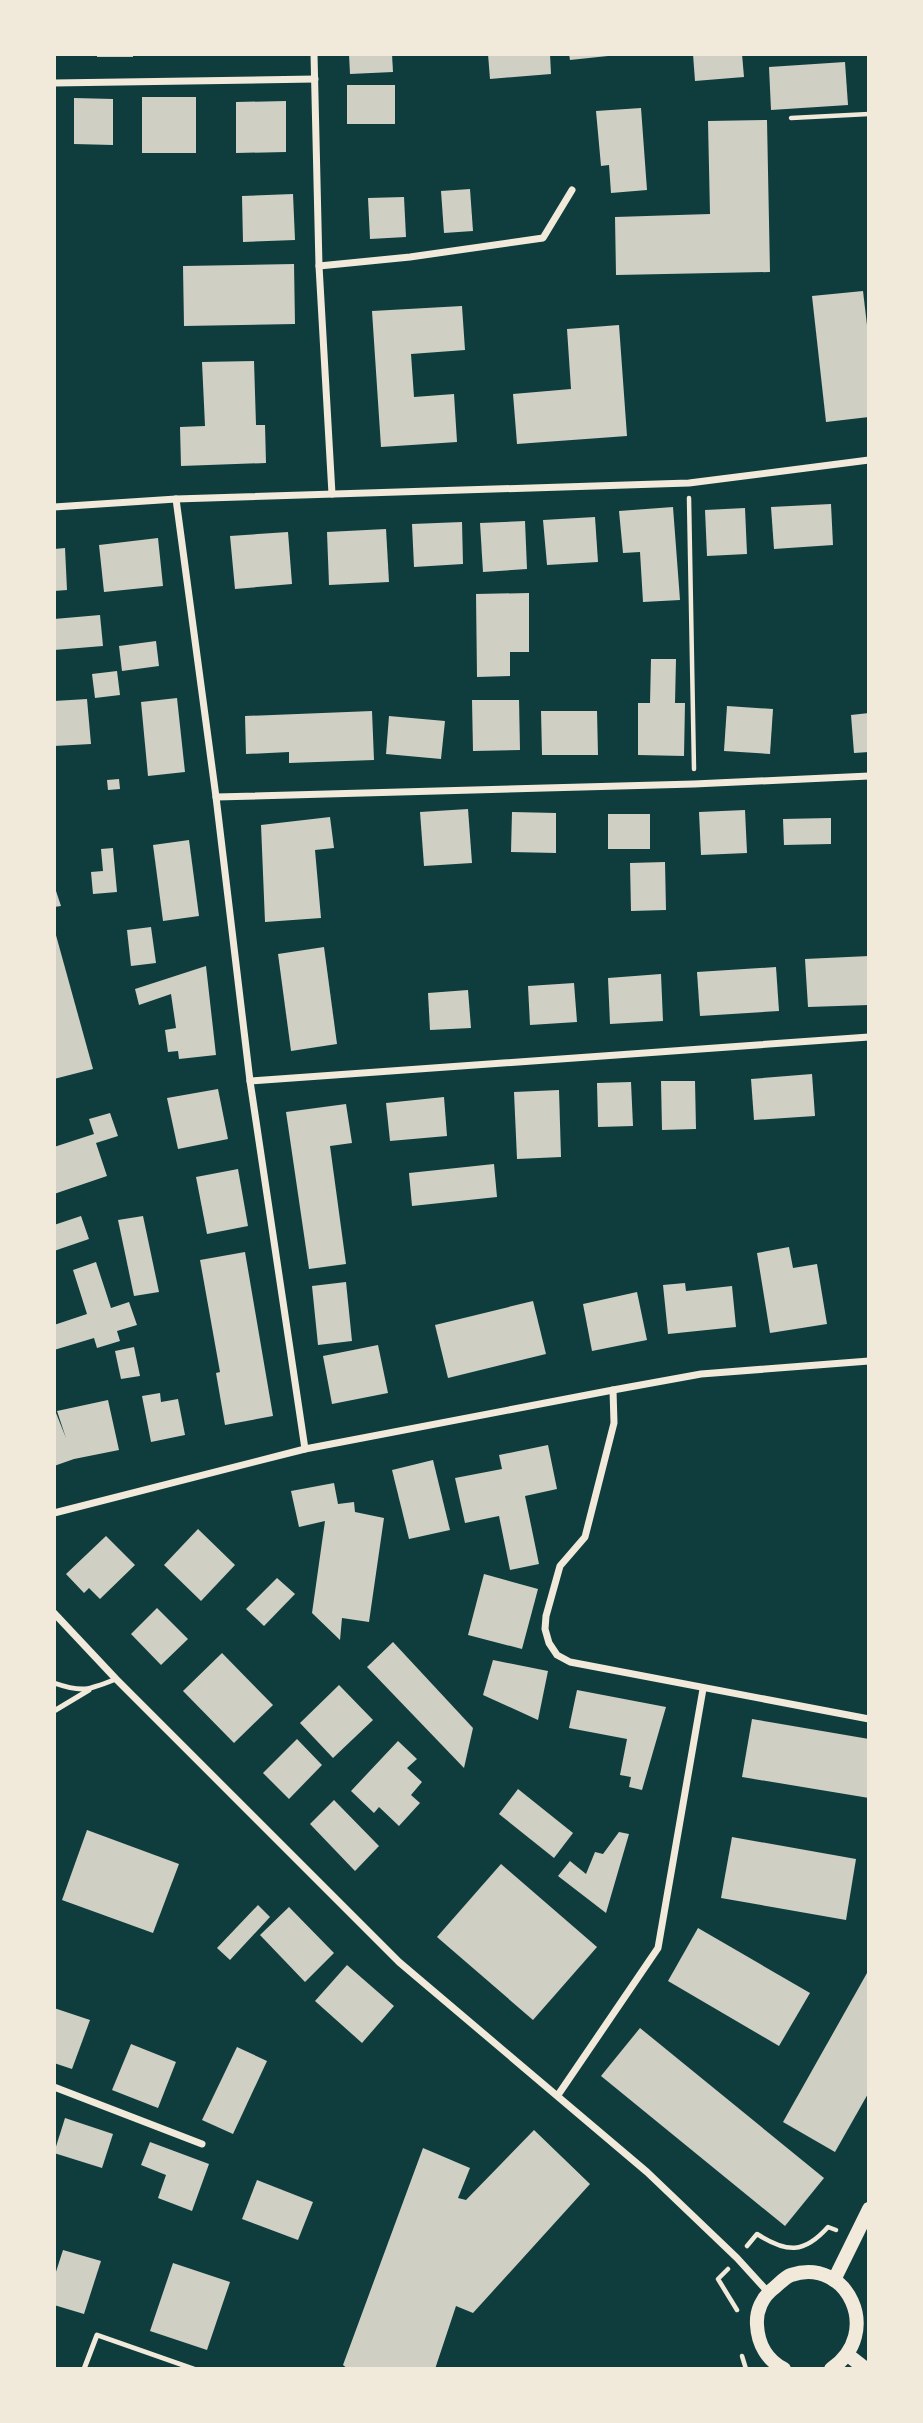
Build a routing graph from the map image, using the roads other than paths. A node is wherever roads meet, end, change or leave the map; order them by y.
1 (314, 54) edge
2 (315, 79) junction
3 (54, 83) edge
4 (572, 190) dead end
5 (319, 266) junction
6 (869, 460) edge
7 (332, 494) junction
8 (176, 499) junction
9 (54, 506) edge
10 (869, 776) edge
11 (216, 797) junction
12 (869, 1037) edge
13 (250, 1081) junction
14 (869, 1361) edge
15 (613, 1390) junction
16 (305, 1449) junction
17 (54, 1513) edge
18 (54, 1613) edge
19 (116, 1679) junction
20 (54, 1683) edge
21 (703, 1689) junction
22 (89, 1690) junction
23 (54, 1711) edge
24 (869, 1719) edge
25 (54, 2087) edge
26 (558, 2095) junction
27 (202, 2144) dead end
28 (869, 2209) edge
29 (834, 2280) junction
30 (768, 2292) junction
31 (848, 2355) junction
32 (84, 2369) edge
33 (194, 2369) edge
34 (784, 2369) edge
35 (831, 2369) edge
36 (866, 2369) edge

1 - 2 street
2 - 3 street
2 - 5 street
4 - 5 street
5 - 7 street
6 - 7 street
7 - 8 street
8 - 9 street
8 - 11 street
10 - 11 street
11 - 13 street
12 - 13 street
13 - 16 street
14 - 15 street
15 - 16 street
15 - 21 street
16 - 17 street
18 - 19 street
19 - 22 lane
19 - 26 street
20 - 22 lane
21 - 24 street
21 - 26 street
22 - 23 lane
25 - 27 street
26 - 30 street
28 - 29 main road
29 - 30 main road
29 - 31 main road
30 - 34 main road
31 - 35 main road
31 - 36 main road
32 - 33 lane

